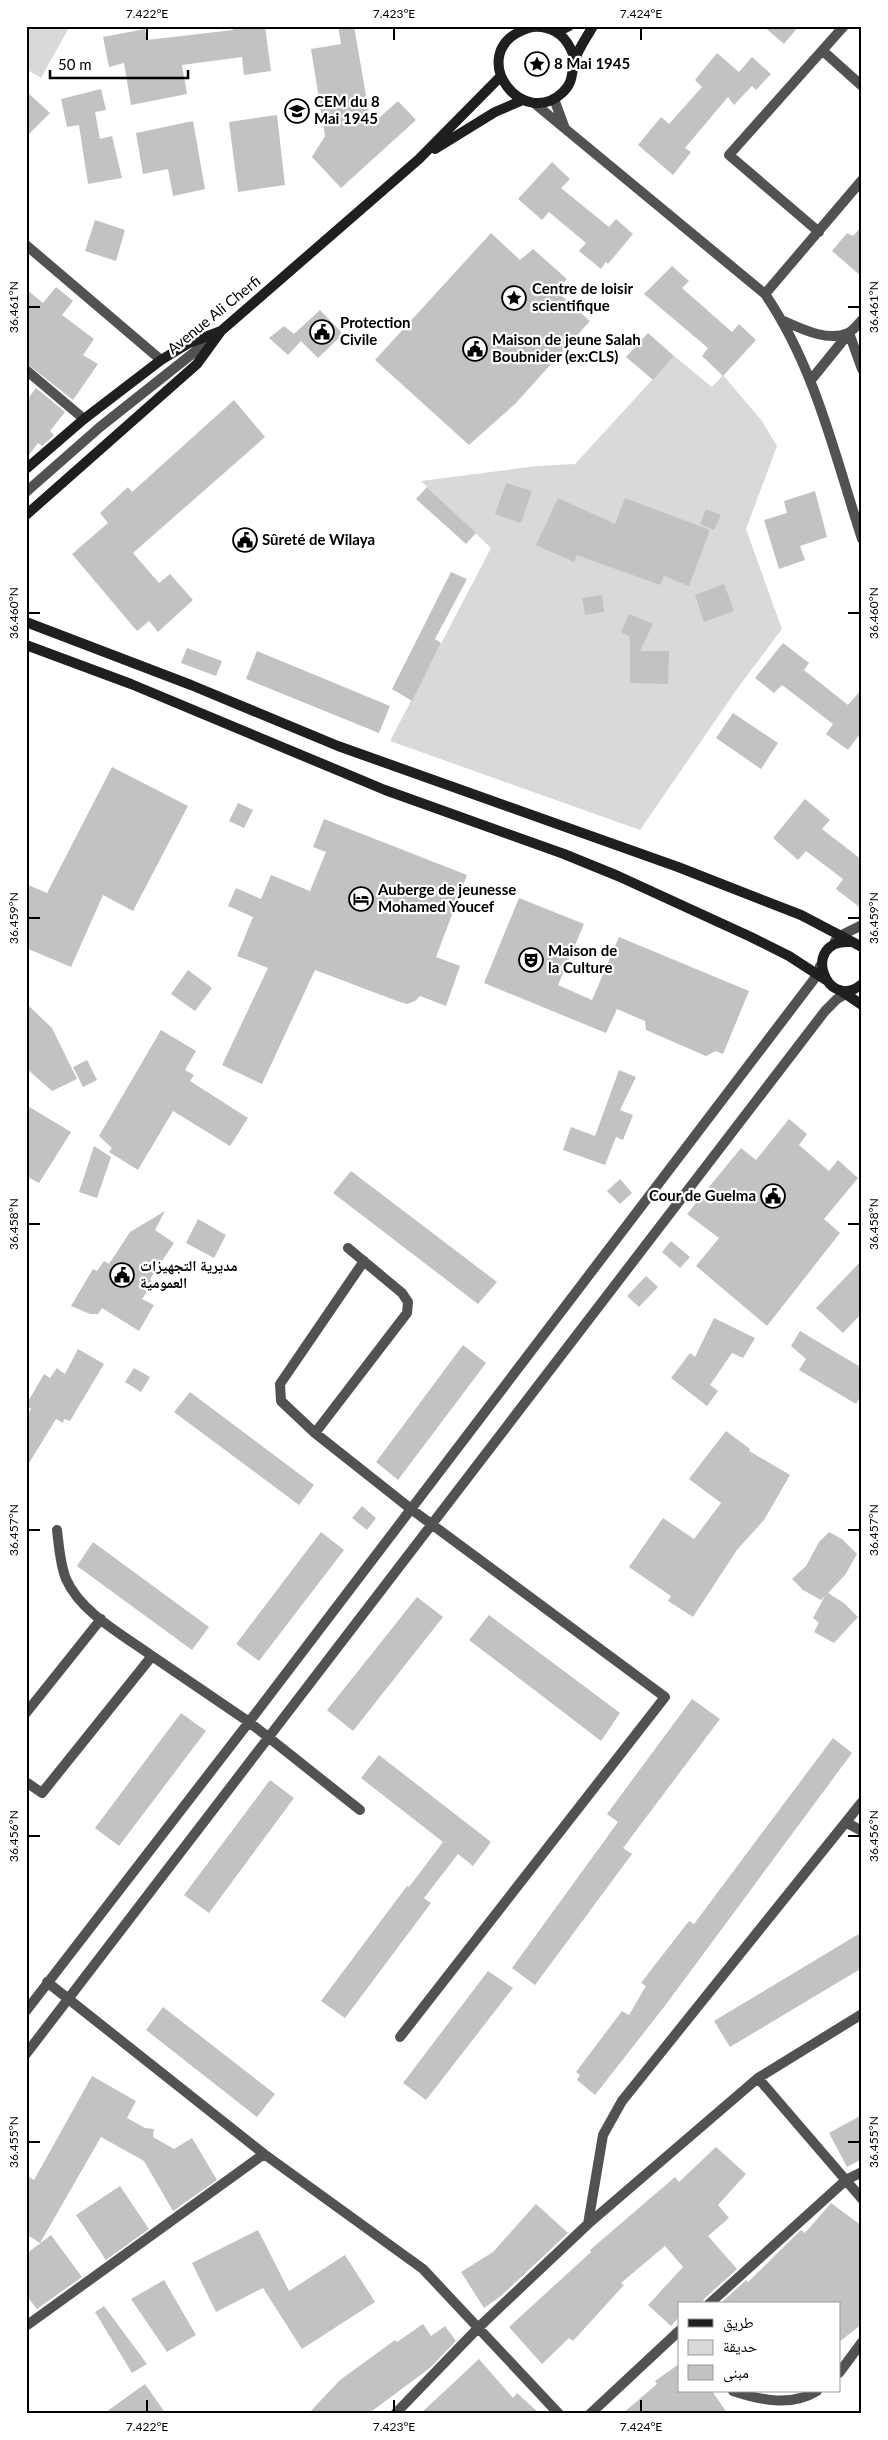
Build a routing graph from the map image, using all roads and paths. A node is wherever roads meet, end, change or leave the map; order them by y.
1 (569, 26) edge
2 (593, 26) edge
3 (844, 26) edge
4 (545, 27) edge
5 (513, 31) edge
6 (557, 32) junction
7 (823, 51) junction
8 (575, 61) junction
9 (501, 76) junction
10 (862, 86) edge
11 (554, 99) junction
12 (523, 100) junction
13 (534, 103) junction
14 (564, 127) junction
15 (419, 159) junction
16 (862, 180) edge
17 (819, 232) junction
18 (26, 245) edge
19 (765, 294) junction
20 (862, 320) edge
21 (784, 321) junction
22 (221, 331) junction
23 (849, 333) junction
24 (161, 360) junction
25 (862, 369) edge
26 (26, 370) edge
27 (810, 380) junction
28 (84, 419) junction
29 (26, 469) edge
30 (26, 492) edge
31 (26, 515) edge
32 (862, 539) edge
33 (26, 622) edge
34 (26, 645) edge
35 (862, 925) edge
36 (840, 936) junction
37 (832, 945) junction
38 (860, 946) edge
39 (822, 977) junction
40 (859, 986) edge
41 (843, 991) junction
42 (862, 1005) edge
43 (348, 1248) dead end
44 (364, 1261) junction
45 (315, 1433) junction
46 (411, 1508) junction
47 (432, 1524) junction
48 (57, 1530) dead end
49 (101, 1619) junction
50 (152, 1656) junction
51 (26, 1713) edge
52 (249, 1722) junction
53 (266, 1737) junction
54 (26, 1782) edge
55 (862, 1802) edge
56 (360, 1810) dead end
57 (847, 1823) junction
58 (862, 1831) edge
59 (47, 1982) junction
60 (68, 1997) junction
61 (26, 2010) edge
62 (862, 2014) edge
63 (400, 2037) dead end
64 (26, 2054) edge
65 (758, 2078) junction
66 (264, 2154) junction
67 (862, 2172) edge
68 (846, 2180) junction
69 (862, 2199) edge
70 (588, 2224) junction
71 (711, 2302) edge
72 (26, 2326) edge
73 (479, 2327) junction
74 (678, 2333) edge
75 (862, 2342) edge
76 (840, 2372) edge
77 (736, 2392) edge
78 (816, 2392) edge
79 (395, 2414) edge
80 (559, 2414) edge
81 (590, 2414) edge

1 - 6 street
2 - 8 street
3 - 7 street
4 - 5 street
4 - 6 street
5 - 9 street
6 - 8 street
7 - 10 street
7 - 17 street
8 - 11 street
9 - 12 street
9 - 15 street
11 - 13 street
11 - 14 street
12 - 13 street
12 - 15 street
13 - 14 street
14 - 19 street
15 - 22 street, Avenue Ali Cherfi
16 - 17 street
17 - 19 street
18 - 24 street
19 - 21 street
20 - 23 street
21 - 23 street
21 - 27 street
22 - 24 street
22 - 30 street, Avenue Ali Cherfi
22 - 31 street
23 - 25 street
23 - 27 street
24 - 28 street
26 - 28 street
27 - 32 street
28 - 29 street
33 - 36 street
34 - 39 street
35 - 36 street
36 - 37 street
36 - 38 street
37 - 38 street
37 - 39 street
39 - 41 street
39 - 46 street
40 - 41 street
41 - 42 street
41 - 47 street
43 - 44 street
44 - 45 street
44 - 45 street
45 - 46 street
46 - 47 street
46 - 52 street
47 - 53 street
47 - 63 street
48 - 49 street
49 - 50 street
49 - 51 street
50 - 52 street
50 - 54 street
52 - 53 street
52 - 59 street
53 - 56 street
53 - 60 street
55 - 57 street
57 - 58 street
57 - 70 street
59 - 60 street
59 - 61 street
60 - 64 street
60 - 66 street
62 - 65 street
65 - 68 street
65 - 70 street
66 - 72 street
66 - 73 street
67 - 68 street
68 - 69 street
68 - 71 street
70 - 73 street
73 - 79 street
73 - 80 street
74 - 81 street
75 - 76 street
77 - 78 street

